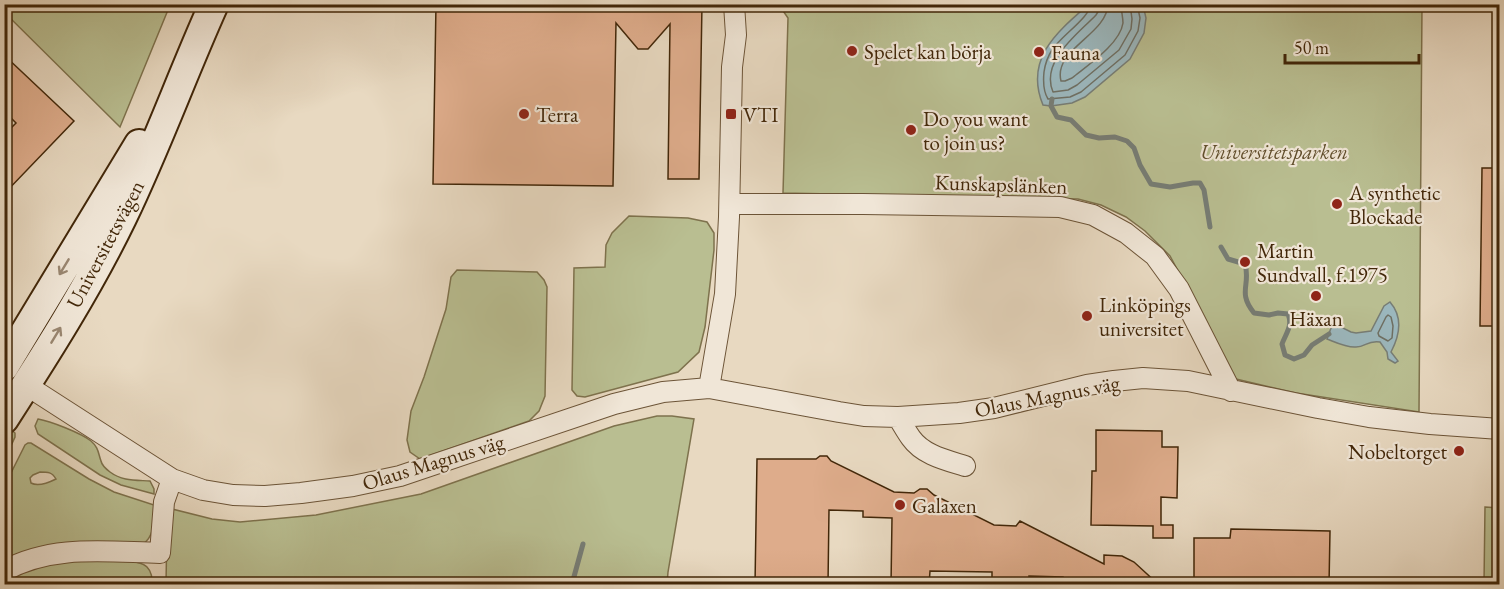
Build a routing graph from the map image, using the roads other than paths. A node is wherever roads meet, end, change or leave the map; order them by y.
1 (214, 4) edge
2 (734, 4) edge
3 (189, 60) junction
4 (729, 204) junction
5 (4, 367) edge
6 (15, 379) edge
7 (709, 388) junction
8 (1231, 391) junction
9 (898, 417) junction
10 (4, 419) edge
11 (1500, 429) edge
12 (965, 466) dead end
13 (172, 479) junction
14 (4, 571) edge

1 - 3 main road, Universitetsvägen
2 - 4 street
3 -> 5 main road, Universitetsvägen
6 -> 3 main road, Universitetsvägen
4 - 7 street
4 - 8 street, Kunskapslänken
6 - 10 main road, Universitetsvägen
6 - 13 street, Olaus Magnus väg
7 - 9 street, Olaus Magnus väg
7 - 13 street, Olaus Magnus väg
8 - 9 street, Olaus Magnus väg
8 - 11 street
9 - 12 street
13 - 14 street

